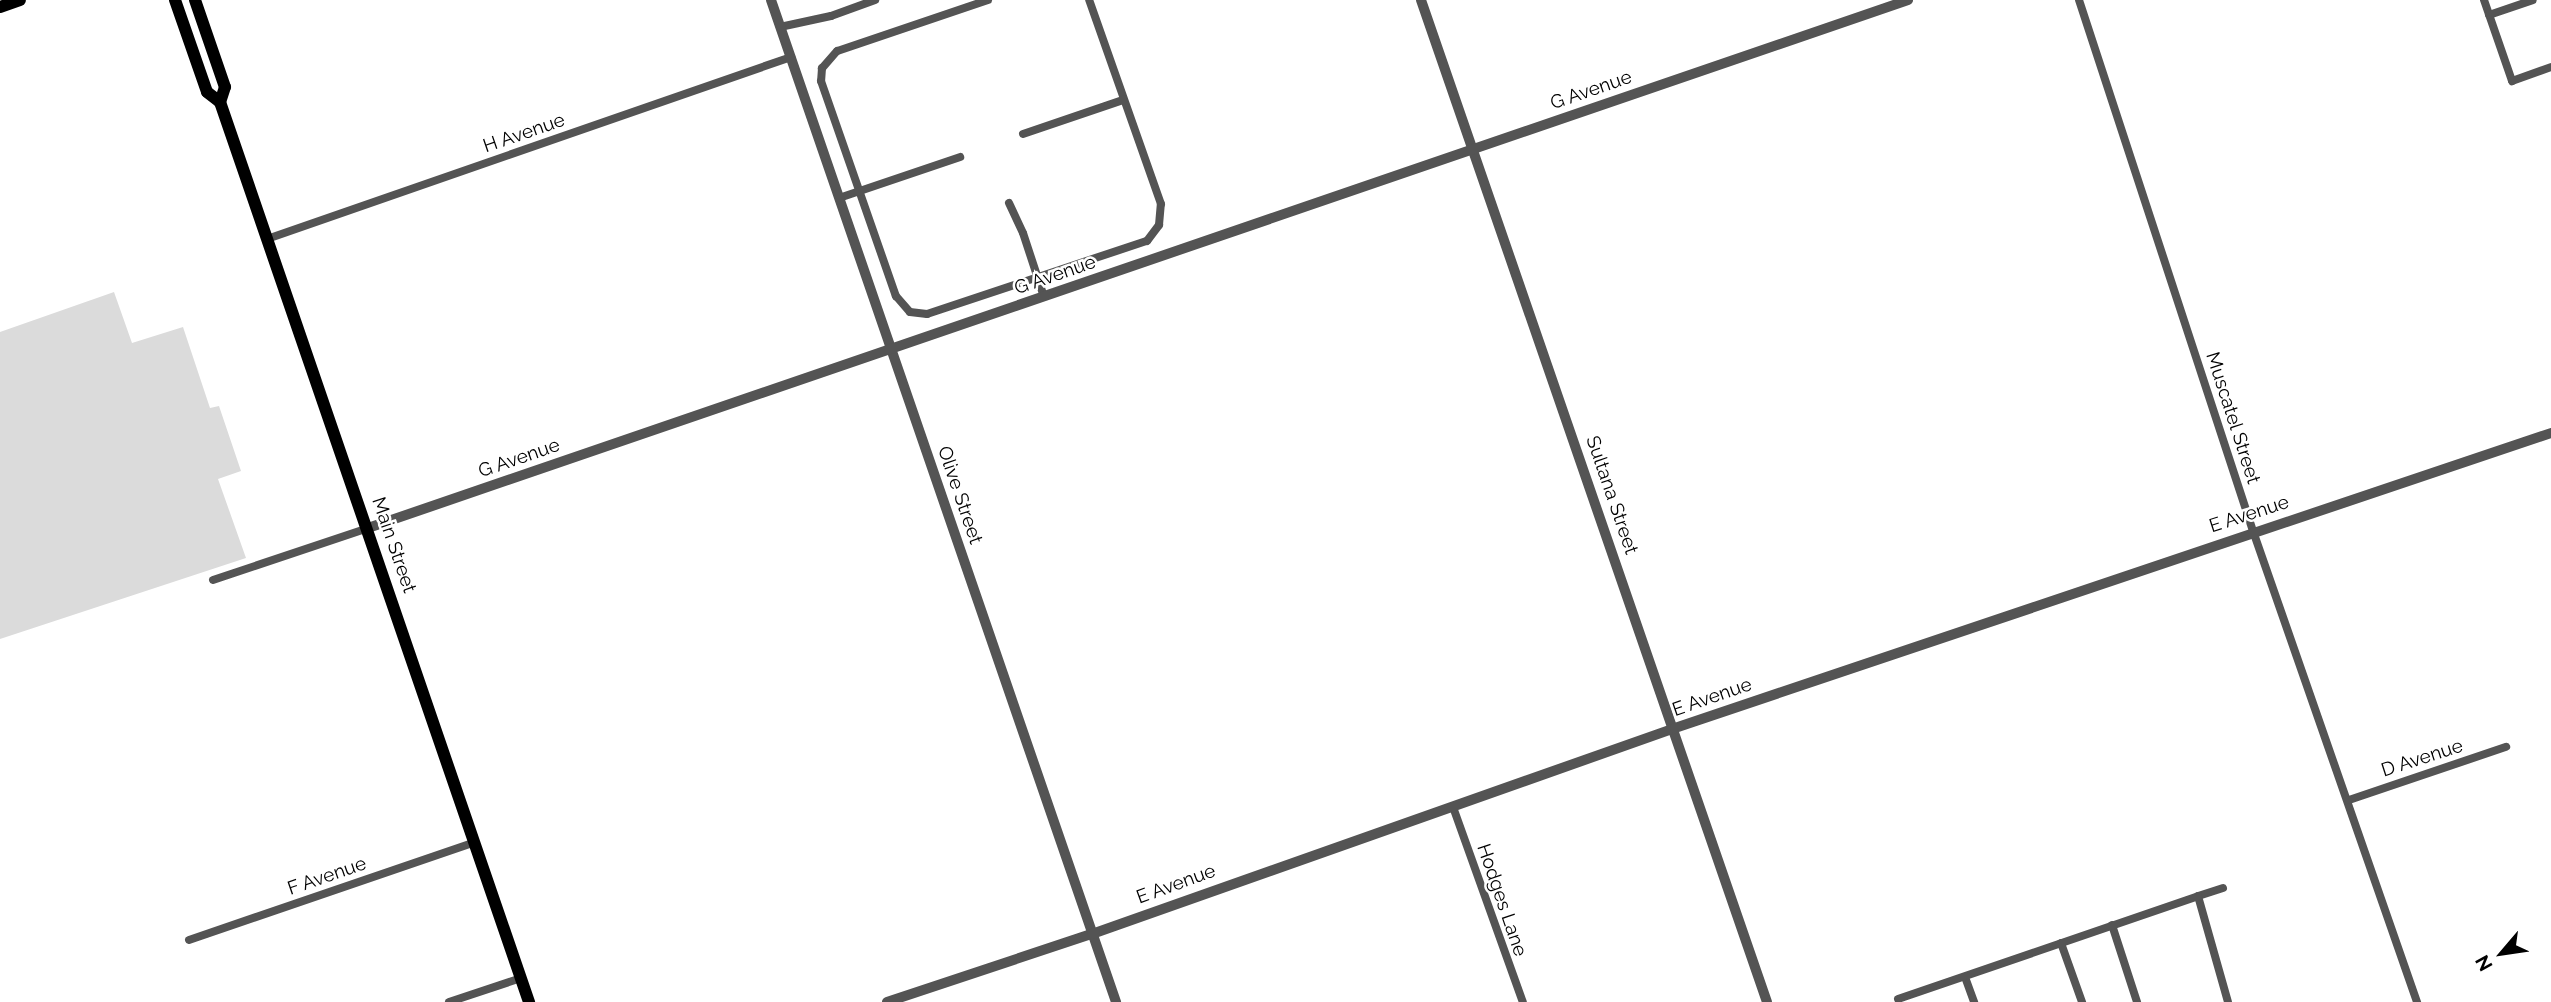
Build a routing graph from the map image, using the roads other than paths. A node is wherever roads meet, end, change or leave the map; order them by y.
1 (20, 0) edge
2 (175, 0) edge
3 (195, 0) edge
4 (771, 0) edge
5 (875, 0) edge
6 (988, 0) edge
7 (1089, 0) edge
8 (1421, 0) edge
9 (1908, 0) edge
10 (2079, 0) edge
11 (2484, 0) edge
12 (2533, 0) edge
13 (0, 7) edge
14 (2489, 15) junction
15 (780, 27) junction
16 (791, 57) junction
17 (2551, 68) edge
18 (1123, 100) junction
19 (220, 102) junction
20 (1023, 134) dead end
21 (1472, 150) junction
22 (960, 157) dead end
23 (860, 190) junction
24 (839, 198) junction
25 (1009, 203) dead end
26 (267, 239) junction
27 (1038, 278) junction
28 (1044, 297) junction
29 (891, 350) junction
30 (2550, 437) edge
31 (368, 528) junction
32 (2253, 531) junction
33 (213, 580) dead end
34 (1675, 728) junction
35 (2506, 747) dead end
36 (2348, 800) junction
37 (1453, 807) junction
38 (475, 842) junction
39 (2223, 888) dead end
40 (2198, 896) junction
41 (2112, 925) junction
42 (1093, 934) junction
43 (188, 940) dead end
44 (2061, 943) junction
45 (1965, 976) junction
46 (521, 978) junction
47 (1898, 999) dead end
48 (449, 1002) edge
49 (529, 1002) edge
50 (887, 1002) edge
51 (1116, 1002) edge
52 (1523, 1002) edge
53 (1767, 1002) edge
54 (1974, 1002) edge
55 (2082, 1002) edge
56 (2137, 1002) edge
57 (2228, 1002) edge
58 (2417, 1002) edge

1 - 13 main road
2 - 19 main road, Main Street
3 - 19 main road, Main Street
4 - 15 street, Olive Street
5 - 15 street
6 - 23 street
7 - 18 street
8 - 21 street, Sultana Street
9 - 21 street, G Avenue
10 - 32 street, Muscatel Street
11 - 14 street
12 - 14 street
14 - 17 street
15 - 16 street, Olive Street
16 - 24 street, Olive Street
16 - 26 street, H Avenue
18 - 20 street
18 - 27 street
19 - 26 main road, Main Street
21 - 28 street, G Avenue
21 - 34 street, Sultana Street
22 - 23 street
23 - 24 street
23 - 27 street
24 - 29 street, Olive Street
25 - 27 street
26 - 31 main road, Main Street
27 - 28 street
28 - 29 street, G Avenue
29 - 31 street, G Avenue
29 - 42 street, Olive Street
30 - 32 street, E Avenue
31 - 33 street, G Avenue
31 - 38 main road, Main Street
32 - 34 street, E Avenue
32 - 36 street, Muscatel Street
34 - 37 street, E Avenue
34 - 53 street, Sultana Street
35 - 36 street, D Avenue
36 - 58 street, Muscatel Street
37 - 42 street, E Avenue
37 - 52 street, Hodges Lane
38 - 43 street, F Avenue
38 - 46 main road, Main Street
39 - 40 street
40 - 41 street
40 - 57 street
41 - 44 street
41 - 56 street
42 - 50 street, E Avenue
42 - 51 street, Olive Street
44 - 45 street
44 - 55 street
45 - 47 street
45 - 54 street
46 - 48 street
46 - 49 main road, Main Street

